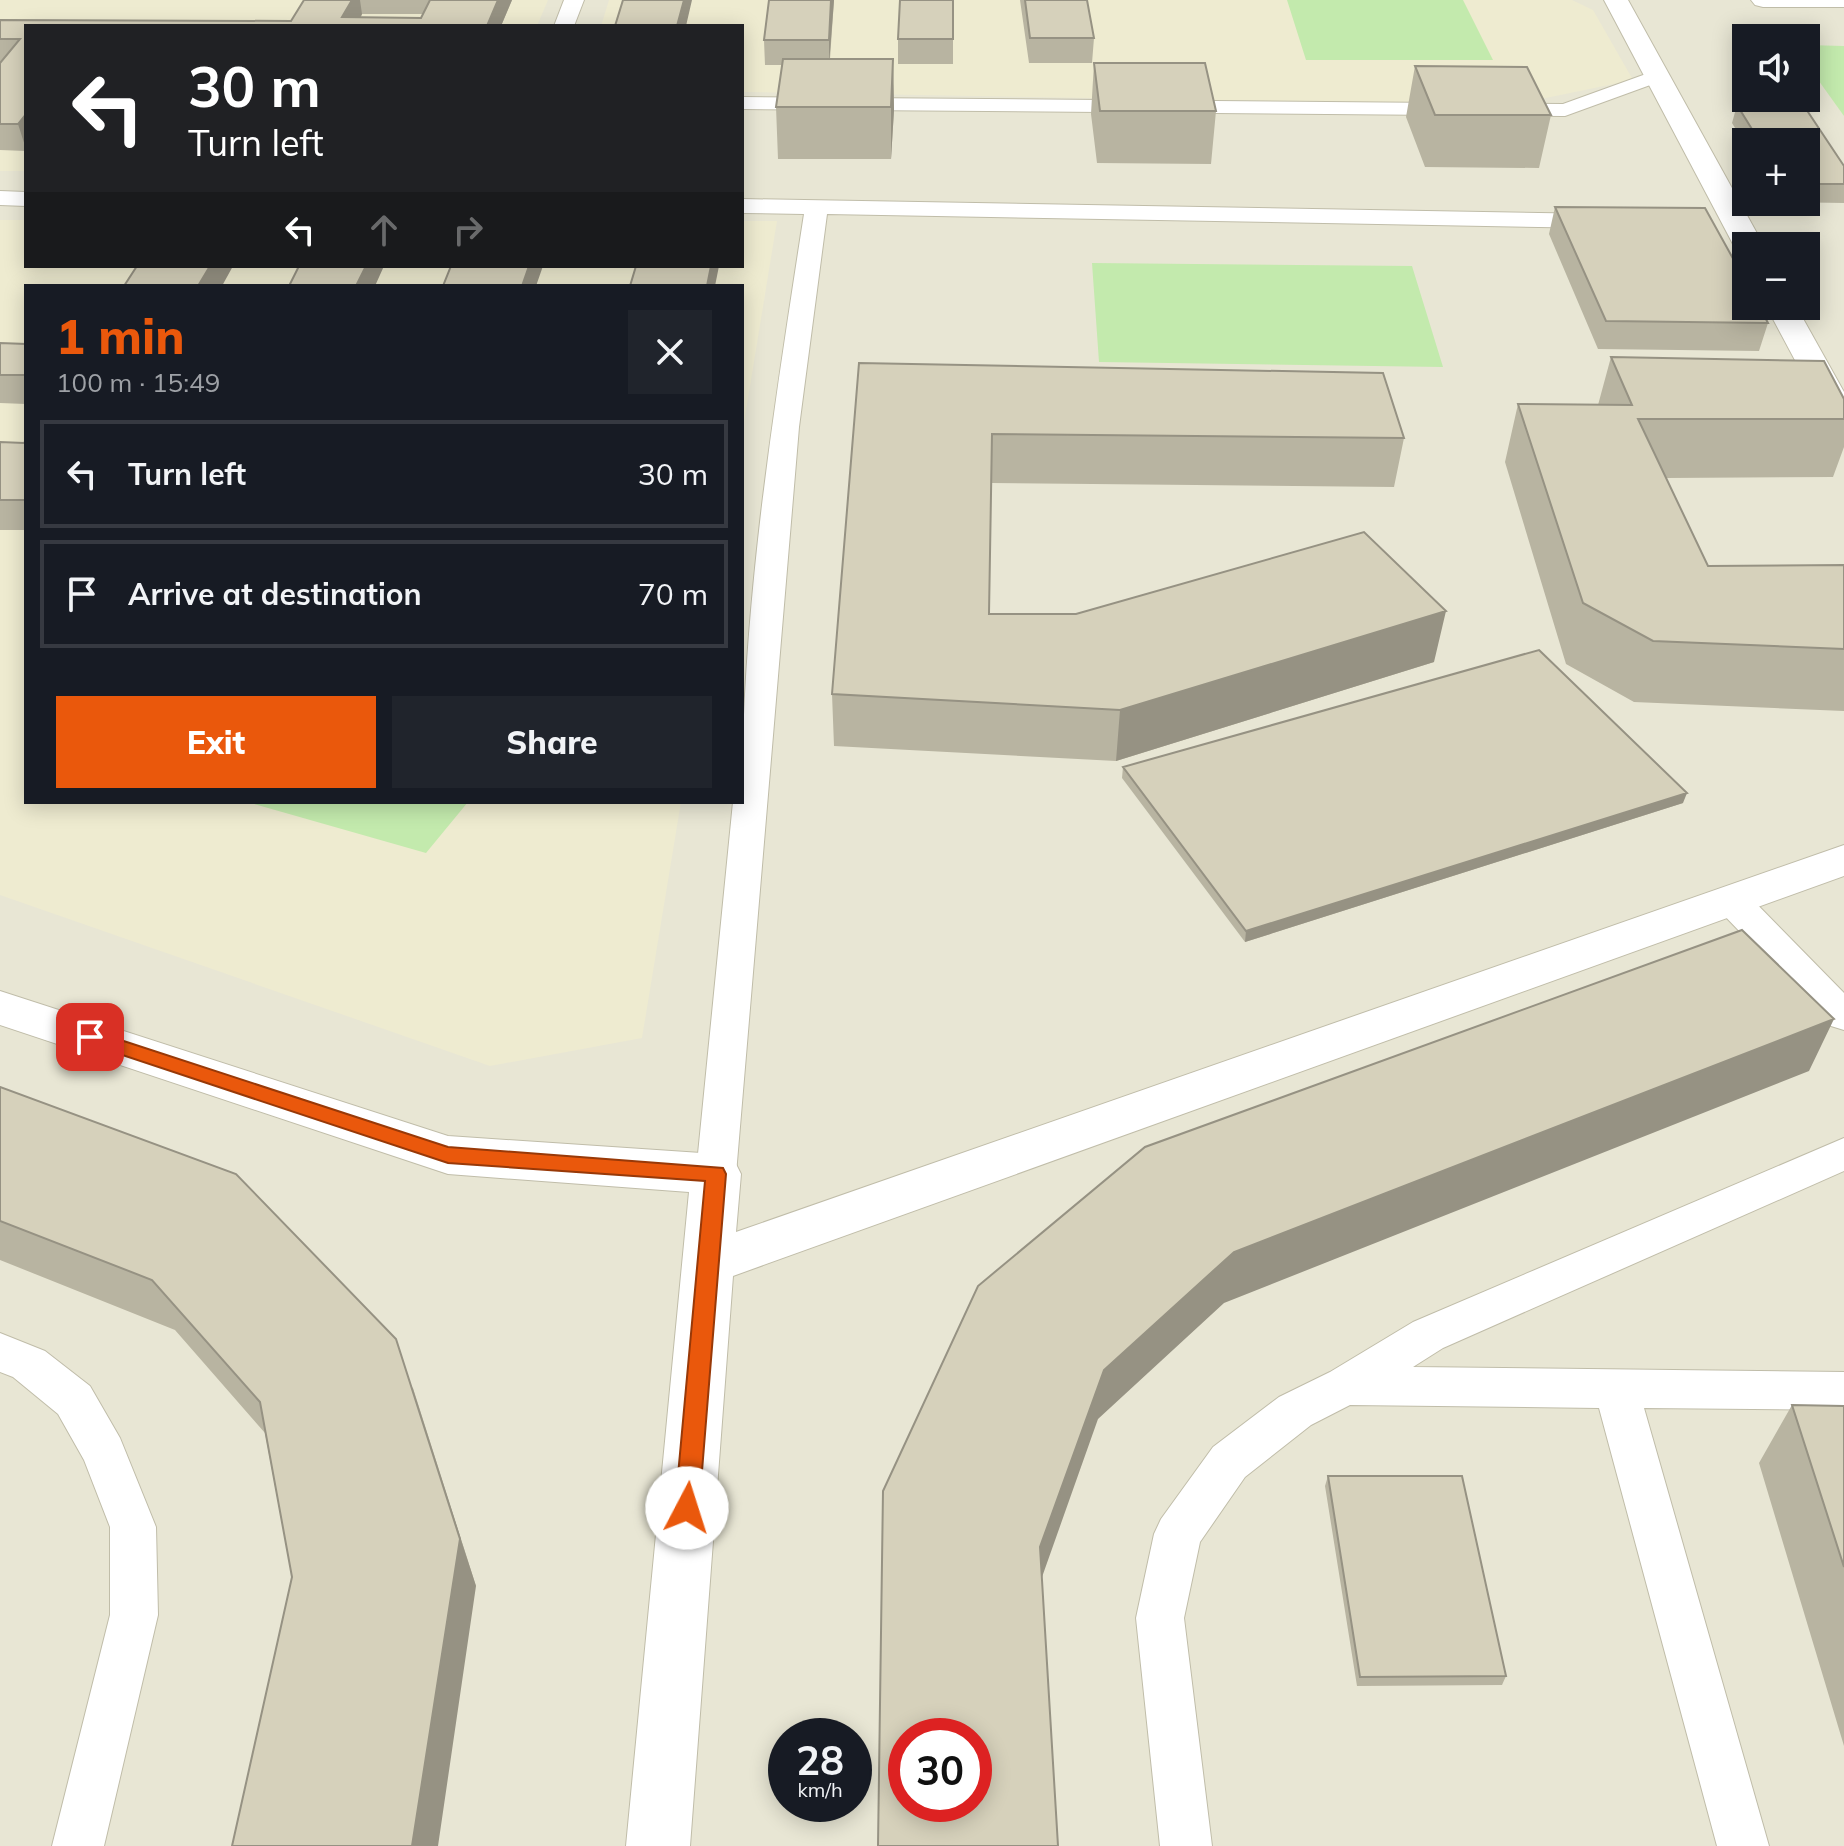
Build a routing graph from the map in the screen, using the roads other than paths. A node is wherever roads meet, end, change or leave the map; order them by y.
1 (574, 0) edge
2 (1616, 0) edge
3 (1763, 0) edge
4 (1844, 0) edge
5 (565, 24) edge
6 (1657, 76) junction
7 (744, 103) edge
8 (0, 198) edge
9 (24, 199) edge
10 (744, 204) edge
11 (816, 208) junction
12 (1625, 221) edge
13 (1705, 222) edge
14 (1737, 232) edge
15 (1742, 232) edge
16 (1789, 320) edge
17 (1844, 422) edge
18 (1844, 860) edge
19 (1730, 899) junction
20 (0, 1008) edge
21 (1844, 1016) edge
22 (1844, 1154) edge
23 (716, 1174) junction
24 (708, 1263) junction
25 (0, 1352) edge
26 (1346, 1386) junction
27 (1616, 1389) junction
28 (1844, 1391) edge
29 (78, 1846) edge
30 (658, 1846) edge
31 (1186, 1846) edge
32 (1743, 1846) edge

1 - 5 lane
2 - 6 street
3 - 4 street
6 - 7 lane
6 - 15 street
8 - 9 lane
10 - 11 lane
11 - 12 lane
11 - 23 lane
13 - 14 lane
16 - 17 street
18 - 19 street
19 - 21 lane
19 - 24 street
20 - 23 street
22 - 26 lane
23 - 24 street
24 - 30 street
25 - 29 lane
26 - 27 lane
26 - 31 lane
27 - 28 lane
27 - 32 lane

